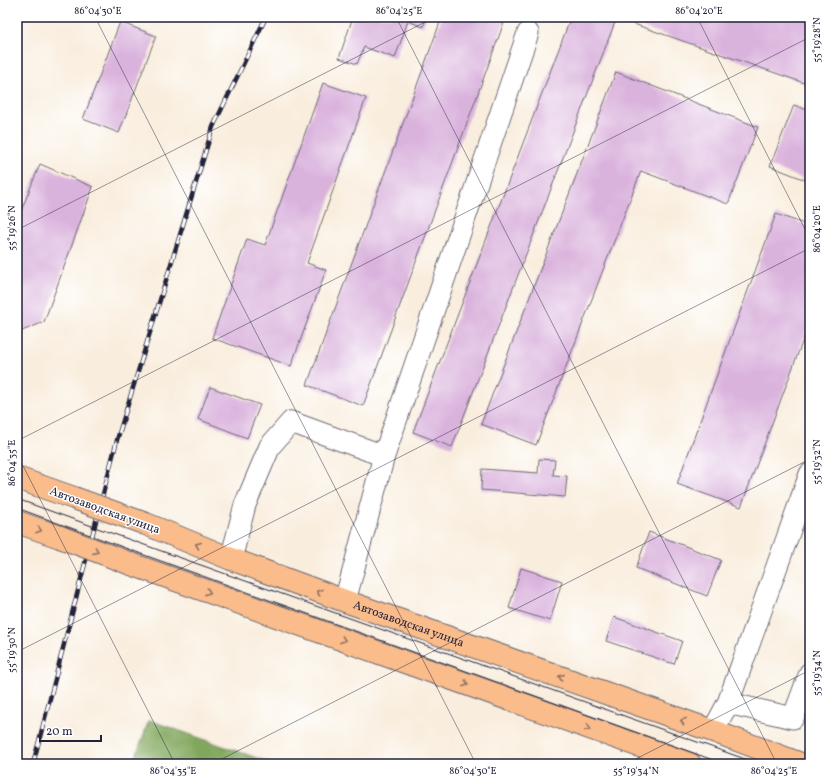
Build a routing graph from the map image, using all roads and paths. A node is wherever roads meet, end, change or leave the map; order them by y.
1 (528, 33) dead end
2 (384, 456) junction
3 (810, 474) edge
4 (17, 478) edge
5 (17, 522) edge
6 (230, 559) junction
7 (345, 601) junction
8 (810, 673) edge
9 (728, 703) junction
10 (713, 731) junction
11 (690, 764) edge
12 (801, 764) edge

1 - 2 lane
2 - 6 lane
2 - 7 lane
3 - 9 lane
6 -> 4 main road, Автозаводская улица, bridge
5 -> 11 main road, bridge
7 -> 6 main road, Автозаводская улица
10 -> 7 main road, Автозаводская улица
8 - 9 lane
9 - 10 lane
10 - 12 main road, Автозаводская улица

